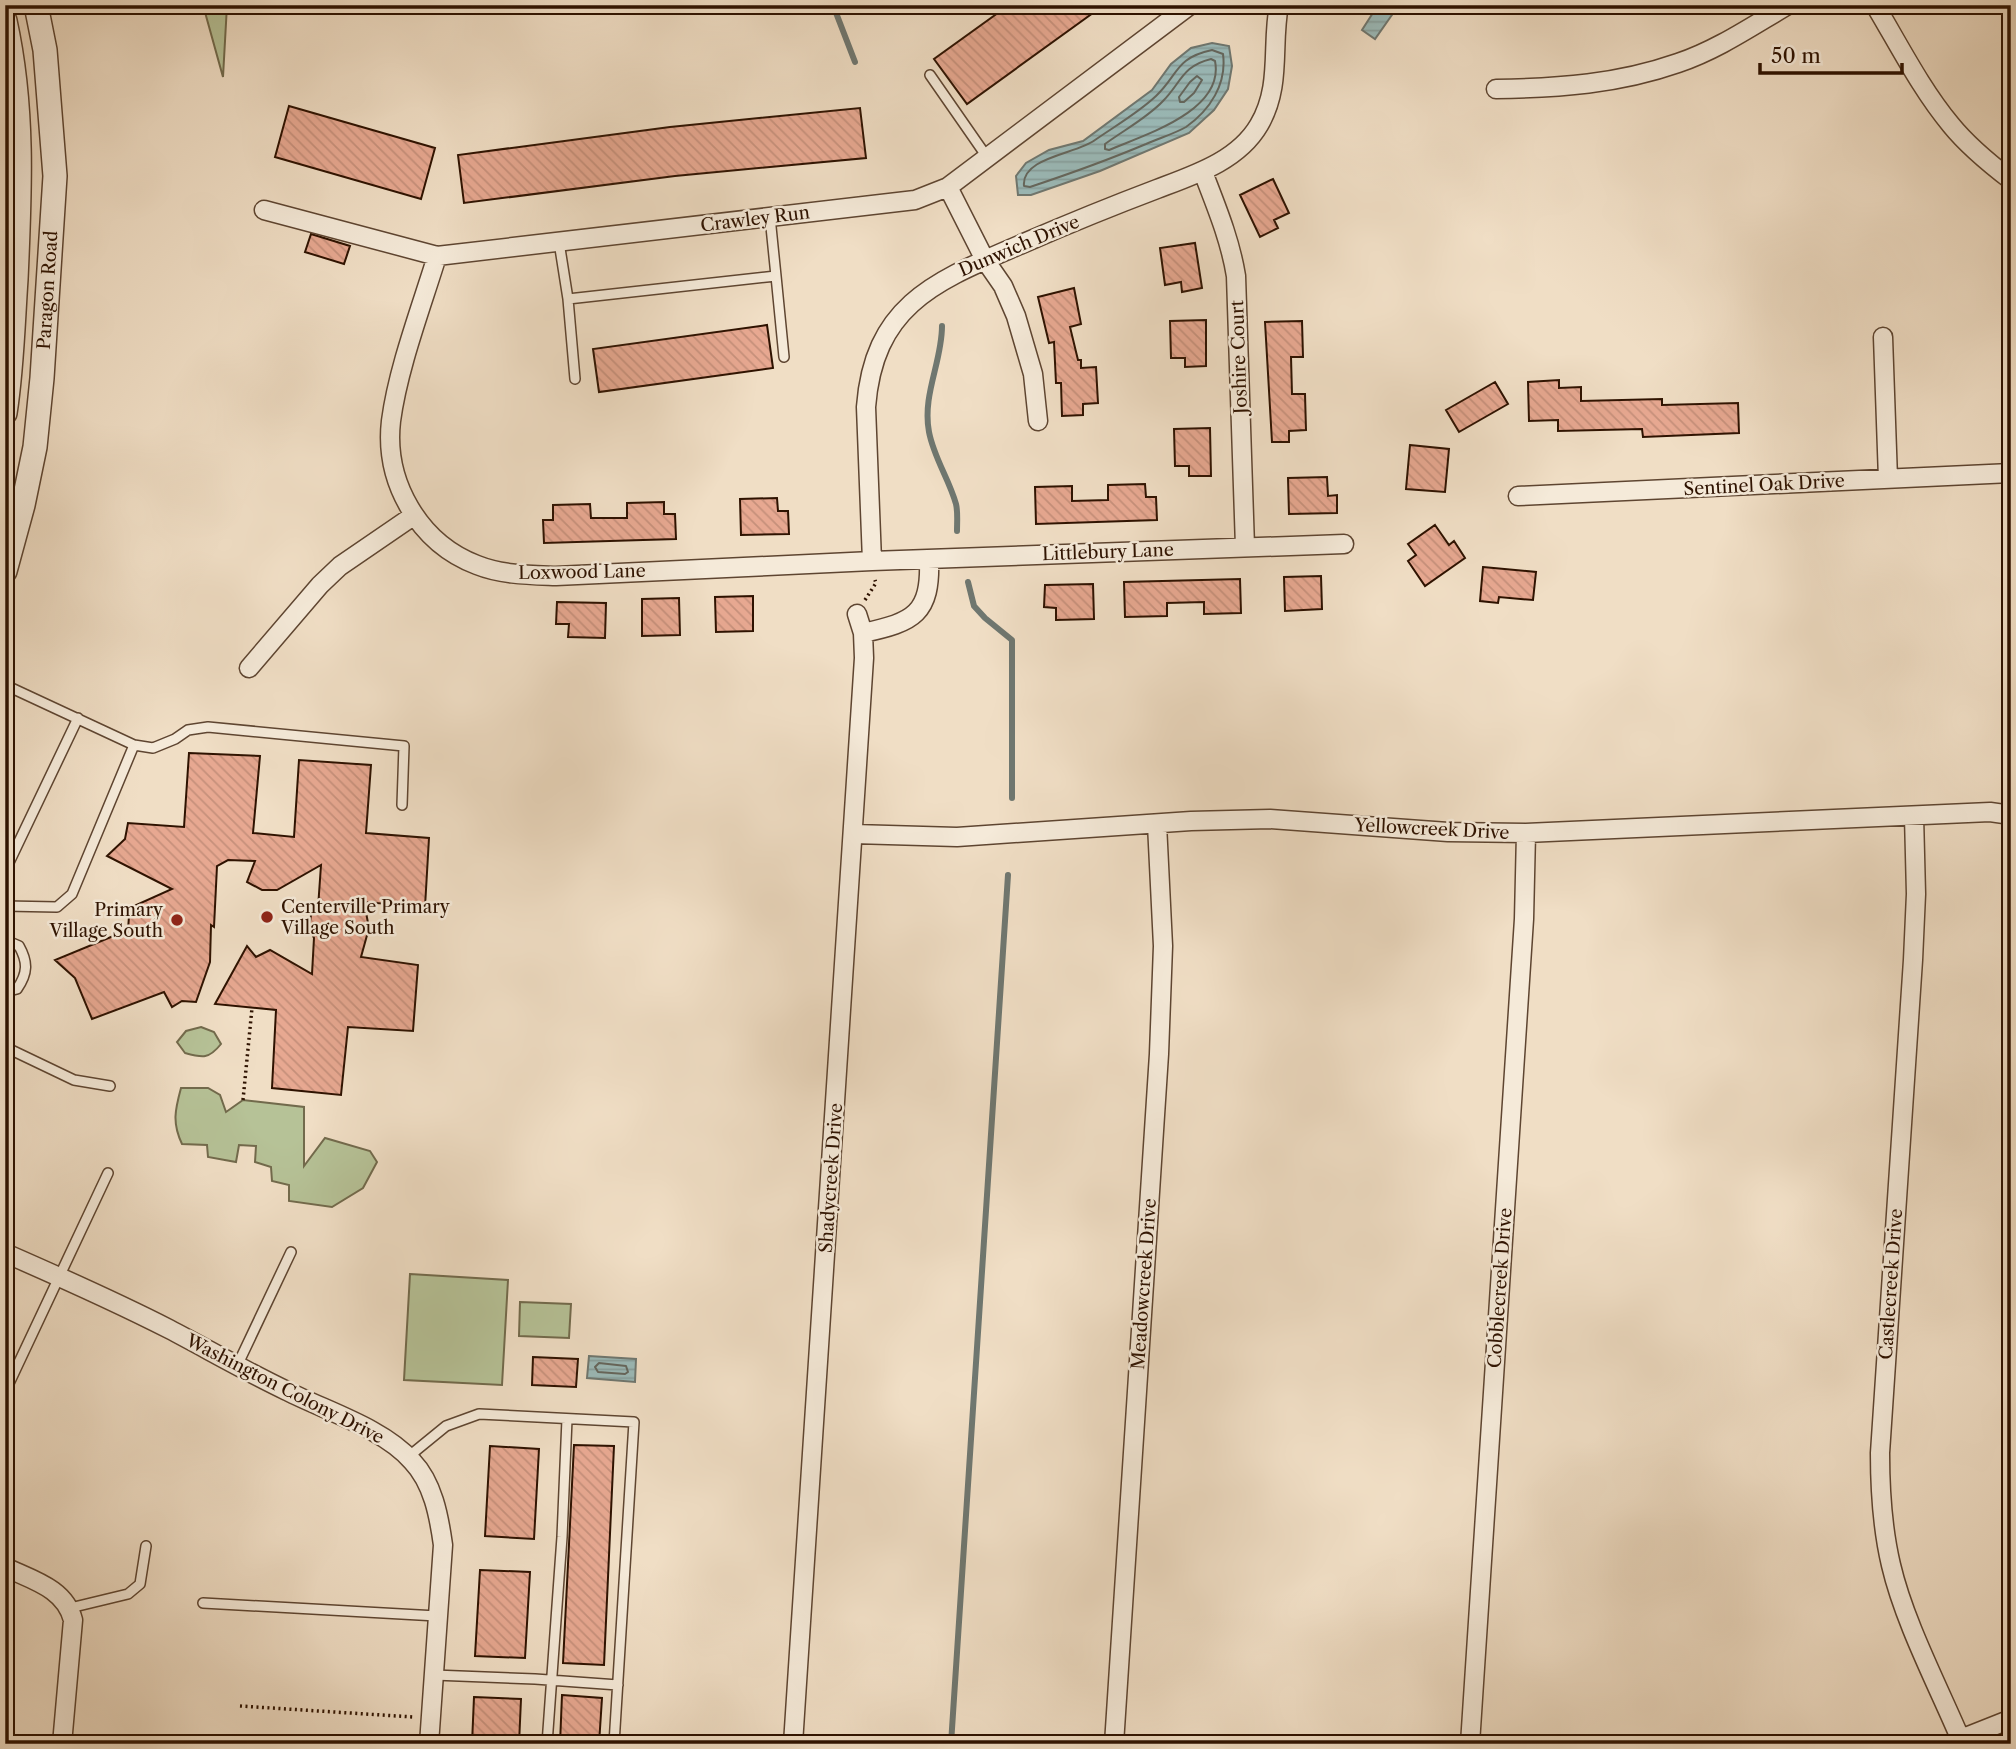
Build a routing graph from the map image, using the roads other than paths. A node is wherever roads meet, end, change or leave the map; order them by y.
1 (36, 5) edge
2 (1279, 5) edge
3 (1788, 5) edge
4 (1875, 5) edge
5 (1183, 7) edge
6 (5, 21) edge
7 (930, 75) dead end
8 (1496, 89) dead end
9 (987, 157) junction
10 (1203, 172) junction
11 (2011, 180) edge
12 (948, 187) junction
13 (264, 210) dead end
14 (770, 217) junction
15 (559, 242) junction
16 (437, 256) junction
17 (985, 260) junction
18 (776, 276) junction
19 (568, 299) junction
20 (1883, 337) dead end
21 (783, 357) dead end
22 (575, 379) dead end
23 (5, 413) edge
24 (1038, 421) dead end
25 (2011, 473) edge
26 (1888, 479) junction
27 (1518, 496) dead end
28 (413, 516) junction
29 (1344, 544) dead end
30 (1245, 547) junction
31 (929, 559) junction
32 (872, 561) junction
33 (5, 572) edge
34 (857, 614) road end
35 (863, 633) junction
36 (249, 668) dead end
37 (5, 685) edge
38 (78, 718) junction
39 (134, 746) junction
40 (402, 805) dead end
41 (2011, 815) edge
42 (1914, 816) junction
43 (1157, 824) junction
44 (1526, 833) junction
45 (854, 834) junction
46 (5, 871) edge
47 (5, 906) edge
48 (5, 940) edge
49 (5, 992) edge
50 (5, 1047) edge
51 (110, 1086) dead end
52 (108, 1173) dead end
53 (5, 1252) edge
54 (291, 1252) dead end
55 (60, 1278) junction
56 (237, 1366) junction
57 (5, 1392) edge
58 (567, 1419) junction
59 (408, 1457) junction
60 (146, 1546) dead end
61 (5, 1567) edge
62 (203, 1603) dead end
63 (70, 1608) junction
64 (437, 1616) junction
65 (434, 1675) junction
66 (550, 1680) junction
67 (618, 1685) junction
68 (2011, 1719) edge
69 (1954, 1741) edge
70 (62, 1744) edge
71 (429, 1744) edge
72 (547, 1744) edge
73 (614, 1744) edge
74 (793, 1744) edge
75 (1114, 1744) edge
76 (1470, 1744) edge

1 - 33 street, Paragon Road
2 - 10 street, Dunwich Drive
3 - 8 street
4 - 11 street
5 - 9 street, Crawley Run
6 - 23 street, Paragon Road
7 - 9 lane
9 - 12 street, Crawley Run
10 - 17 street, Dunwich Drive
10 - 30 street, Joshire Court
12 - 14 street, Crawley Run
12 - 17 street
13 - 16 street, Crawley Run
14 - 15 street, Crawley Run
14 - 18 lane
15 - 16 street, Crawley Run
15 - 19 lane
16 - 28 street, Loxwood Lane
17 - 24 street
17 - 32 street, Dunwich Drive
18 - 19 lane
18 - 21 lane
19 - 22 lane
20 - 26 street
25 - 26 street, Sentinel Oak Drive
26 - 27 street, Sentinel Oak Drive
28 - 32 street, Loxwood Lane
28 - 36 street
29 - 30 street, Littlebury Lane
30 - 31 street, Littlebury Lane
31 - 32 street, Littlebury Lane
31 - 35 street
34 - 35 street, Shadycreek Drive
35 - 45 street, Shadycreek Drive
37 - 38 lane
38 - 39 lane
38 - 46 lane
39 - 40 lane
39 - 47 lane
41 - 42 street, Yellowcreek Drive
42 - 44 street, Yellowcreek Drive
42 - 69 street, Castlecreek Drive
43 - 44 street, Yellowcreek Drive
43 - 45 street, Yellowcreek Drive
43 - 75 street, Meadowcreek Drive
44 - 76 street, Cobblecreek Drive
45 - 74 street, Shadycreek Drive
48 - 49 lane
50 - 51 lane
52 - 55 lane
53 - 55 street, Washington Colony Drive
54 - 56 lane
55 - 56 street, Washington Colony Drive
55 - 57 lane
56 - 59 street, Washington Colony Drive
58 - 59 lane
58 - 66 lane
58 - 67 lane
59 - 64 street, Washington Colony Drive
60 - 63 lane
61 - 63 street
62 - 64 lane
63 - 70 street
64 - 65 street, Washington Colony Drive
65 - 66 lane
65 - 71 street, Washington Colony Drive
66 - 67 lane
66 - 72 lane
67 - 73 lane
68 - 69 street

